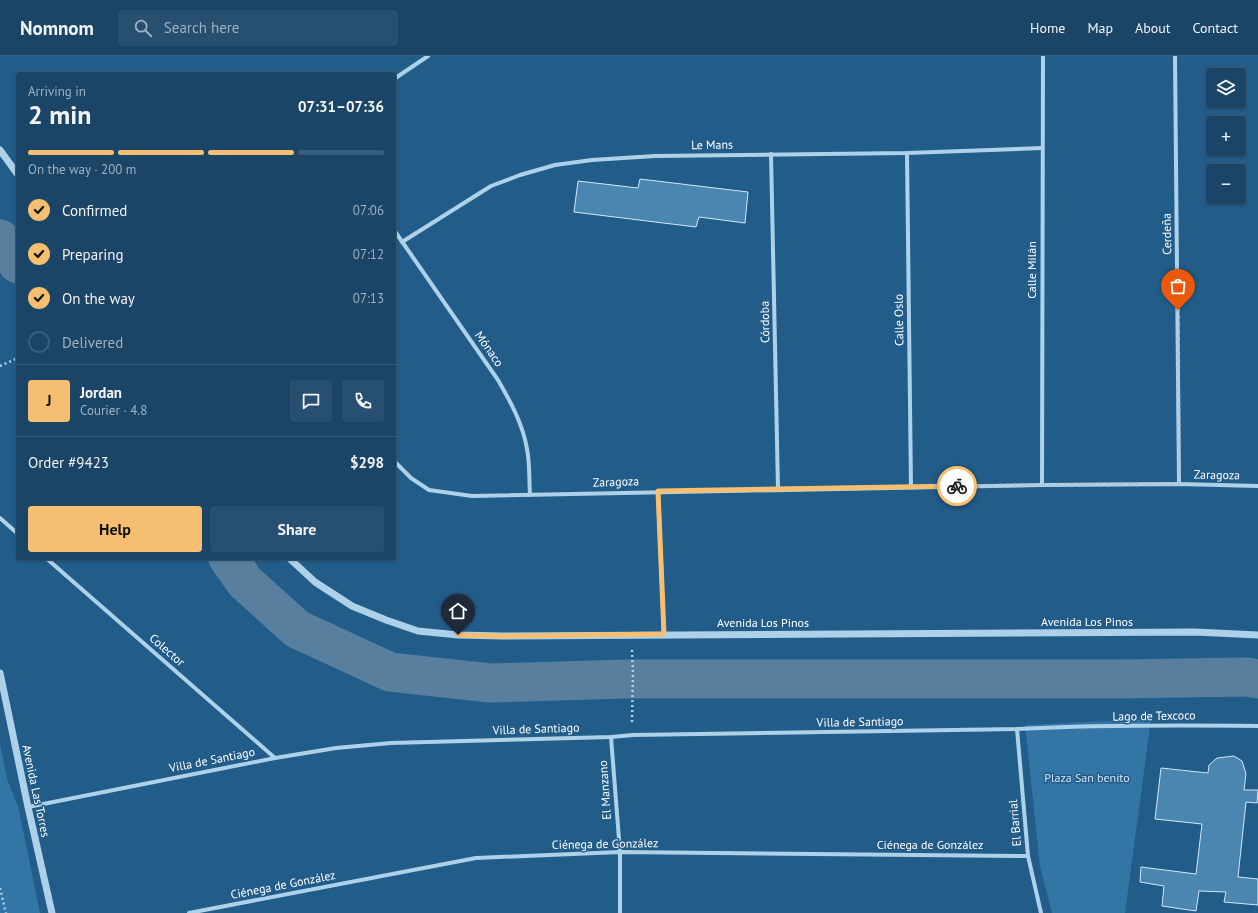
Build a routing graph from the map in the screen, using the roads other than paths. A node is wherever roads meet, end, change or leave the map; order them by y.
1 (428, 56) edge
2 (1044, 56) edge
3 (1175, 56) edge
4 (396, 78) edge
5 (1042, 148) junction
6 (0, 150) edge
7 (907, 153) junction
8 (771, 154) junction
9 (16, 172) edge
10 (396, 233) edge
11 (402, 242) junction
12 (396, 463) edge
13 (1179, 484) junction
14 (1042, 485) junction
15 (1258, 486) edge
16 (911, 487) junction
17 (778, 489) junction
18 (658, 491) junction
19 (530, 495) junction
20 (0, 518) edge
21 (16, 532) edge
22 (48, 560) edge
23 (291, 560) edge
24 (664, 634) junction
25 (1258, 635) edge
26 (0, 673) edge
27 (1258, 726) edge
28 (1050, 728) joint
29 (1017, 729) junction
30 (611, 737) junction
31 (275, 758) junction
32 (28, 807) junction
33 (620, 852) junction
34 (1028, 856) junction
35 (52, 913) edge
36 (189, 913) edge
37 (620, 913) edge
38 (1041, 913) edge

1 - 4 street
2 - 5 street, Calle Milán
3 - 13 street, Cerdeña
5 - 7 street, Le Mans
5 - 14 street, Calle Milán
6 - 9 street
7 - 8 street, Le Mans
7 - 16 street, Calle Oslo
8 - 11 street, Le Mans
8 - 17 street, Córdoba
10 - 11 street, Mónaco
11 - 19 street, Mónaco
12 - 19 street, Zaragoza
13 - 14 street, Zaragoza
13 - 15 street, Zaragoza
14 - 16 street, Zaragoza
16 - 17 street, Zaragoza
17 - 18 street, Zaragoza
18 - 19 street, Zaragoza
18 - 24 street
20 - 21 street
22 - 31 street, Colector
23 - 24 street, Avenida Los Pinos
24 - 25 street, Avenida Los Pinos
26 - 32 street, Avenida Las Torres
27 - 28 street, Lago de Texcoco
28 - 29 street, Villa de Santiago
29 - 30 street, Villa de Santiago
29 - 34 street, El Barrial
30 - 31 street, Villa de Santiago
30 - 33 street, El Manzano
31 - 32 street, Villa de Santiago
32 - 35 street, Avenida Las Torres
33 - 34 street, Ciénega de González
33 - 36 street, Ciénega de González
33 - 37 street, El Manzano
34 - 38 street, El Barrial

